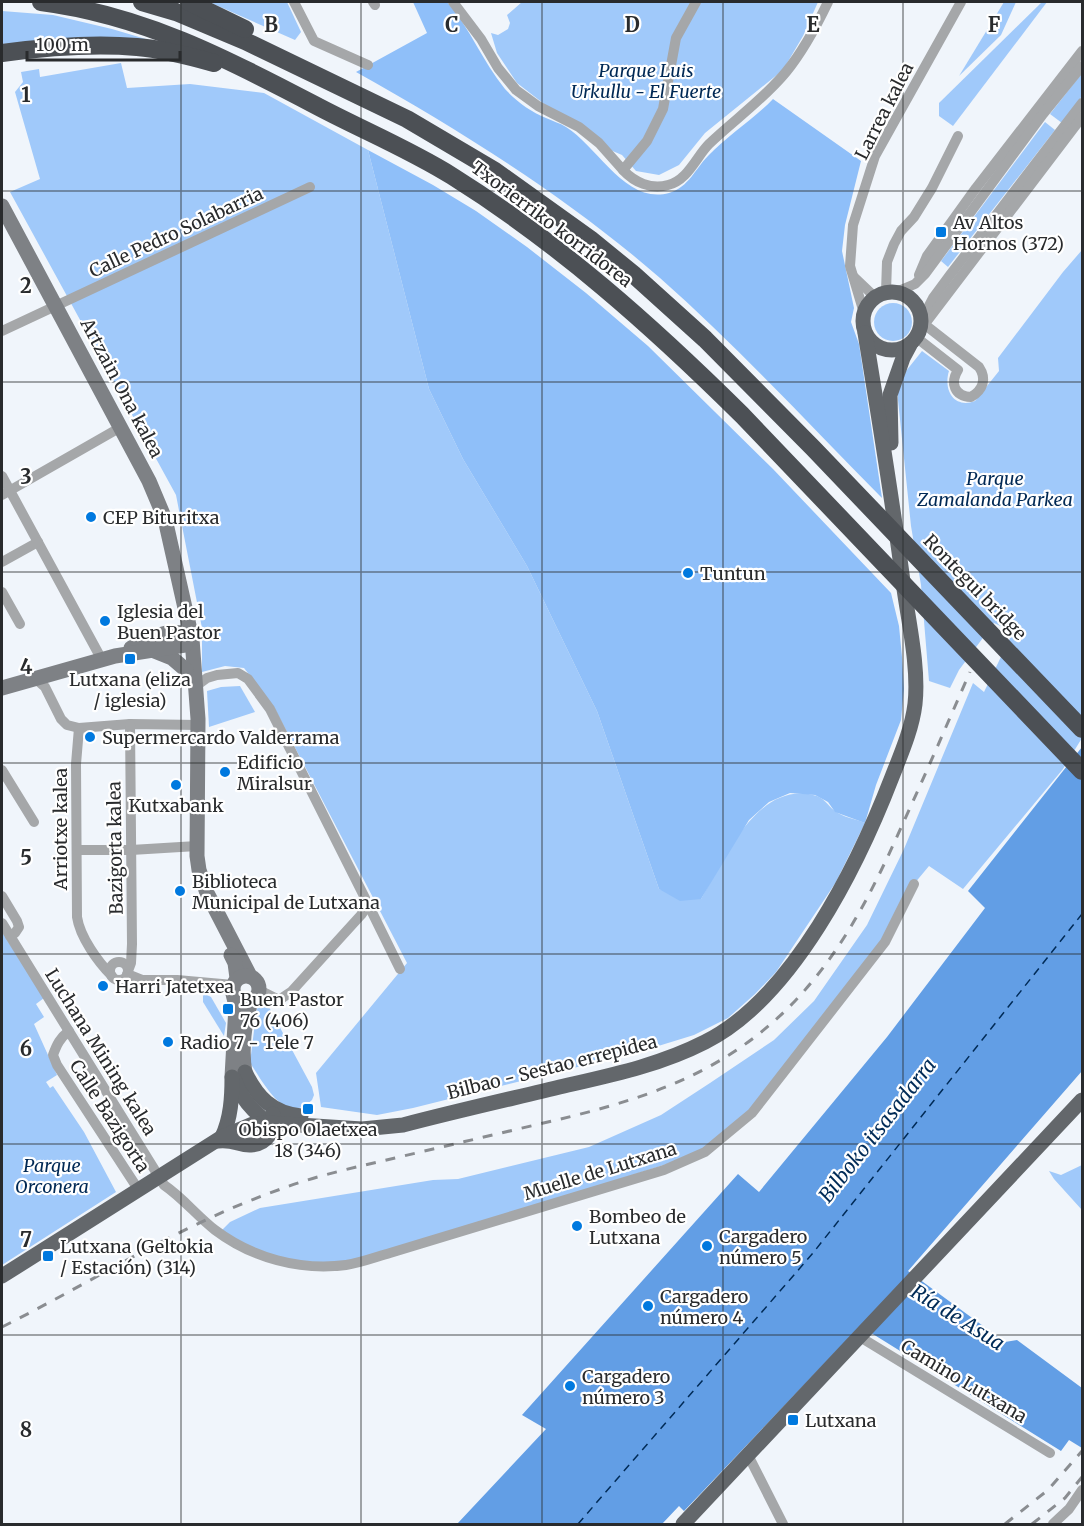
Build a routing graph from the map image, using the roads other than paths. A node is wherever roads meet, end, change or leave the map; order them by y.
1 (41, 2) edge
2 (142, 2) edge
3 (189, 2) edge
4 (294, 2) edge
5 (453, 2) edge
6 (696, 2) edge
7 (828, 2) edge
8 (961, 2) edge
9 (1083, 51) edge
10 (271, 52) junction
11 (2, 53) edge
12 (368, 65) dead end
13 (1083, 66) edge
14 (267, 80) junction
15 (1083, 103) edge
16 (1083, 117) edge
17 (958, 136) dead end
18 (623, 170) junction
19 (310, 187) dead end
20 (2, 206) edge
21 (853, 277) junction
22 (915, 284) junction
23 (886, 294) junction
24 (56, 306) junction
25 (864, 313) junction
26 (2, 331) edge
27 (919, 331) junction
28 (865, 333) junction
29 (121, 427) junction
30 (813, 448) joint
31 (2, 476) edge
32 (6, 493) edge
33 (892, 497) junction
34 (38, 542) junction
35 (2, 562) edge
36 (2, 592) edge
37 (184, 599) junction
38 (20, 624) dead end
39 (162, 634) junction
40 (187, 639) junction
41 (152, 650) junction
42 (108, 658) junction
43 (186, 670) junction
44 (44, 681) junction
45 (196, 686) junction
46 (2, 688) edge
47 (130, 724) junction
48 (193, 724) junction
49 (78, 728) junction
50 (1083, 729) edge
51 (2, 770) edge
52 (1083, 771) edge
53 (34, 822) dead end
54 (193, 846) junction
55 (77, 850) junction
56 (131, 850) junction
57 (914, 884) dead end
58 (2, 896) edge
59 (365, 898) junction
60 (2, 923) edge
61 (10, 936) junction
62 (400, 969) dead end
63 (128, 972) junction
64 (238, 983) junction
65 (260, 995) junction
66 (69, 1032) junction
67 (239, 1074) junction
68 (1083, 1100) edge
69 (1083, 1110) edge
70 (272, 1116) junction
71 (218, 1140) junction
72 (164, 1185) joint
73 (138, 1189) junction
74 (976, 1211) junction
75 (2, 1276) edge
76 (863, 1334) junction
77 (1050, 1453) dead end
78 (748, 1455) junction
79 (1083, 1490) edge
80 (682, 1524) edge
81 (783, 1524) edge
82 (1053, 1524) edge

1 - 14 highway, Txorierriko korridorea
2 - 10 highway, Txorierriko korridorea
3 - 10 highway
4 - 12 street
5 - 18 street
6 - 18 street
7 - 18 street
8 - 21 street, Larrea kalea
9 - 22 street
10 - 30 highway, Txorierriko korridorea
11 - 14 highway
13 - 22 street
14 - 52 highway, Txorierriko korridorea
15 - 27 street
16 - 27 street
17 - 23 street
19 - 24 street, Calle Pedro Solabarria
20 - 24 main road, Artzain Ona kalea
21 - 23 street
21 - 25 street, Larrea kalea
22 - 23 street
23 - 25 main road
23 - 27 main road
24 - 26 street, Calle Pedro Solabarria
24 - 29 main road, Artzain Ona kalea
25 - 28 main road
27 - 27 street
27 - 28 main road
27 - 33 main road, Bilbao - Sestao errepidea
28 - 33 main road, Bilbao - Sestao errepidea
29 - 32 street
29 - 37 main road, Artzain Ona kalea
30 - 50 highway, Rontegui bridge
31 - 32 street
32 - 34 street
33 - 70 main road, Bilbao - Sestao errepidea
34 - 35 street
34 - 42 street
36 - 38 street
37 - 39 main road
37 - 40 main road, Artzain Ona kalea
39 - 40 main road
39 - 42 main road
40 - 41 main road
40 - 43 main road, Artzain Ona kalea
40 - 45 main road, Artzain Ona kalea
41 - 42 main road
41 - 43 main road
42 - 44 main road
43 - 48 main road, Artzain Ona kalea
44 - 46 main road
44 - 49 street
45 - 48 main road, Artzain Ona kalea
45 - 59 street
47 - 48 street
47 - 49 street
47 - 56 street, Bazigorta kalea
48 - 54 main road, Artzain Ona kalea
49 - 55 street, Arriotxe kalea
51 - 53 street
54 - 56 street
54 - 64 main road, Artzain Ona kalea
55 - 56 street
55 - 63 street, Arriotxe kalea
56 - 63 street, Bazigorta kalea
57 - 72 street, Muelle de Lutxana
58 - 61 street
59 - 62 street
59 - 65 street
60 - 61 street, Luchana Mining kalea
61 - 66 street, Luchana Mining kalea
63 - 64 street
64 - 65 main road
64 - 65 main road
64 - 67 main road, Artzain Ona kalea
65 - 67 main road
66 - 72 street, Luchana Mining kalea
66 - 73 street, Calle Bazigorta
67 - 70 main road
67 - 71 main road
68 - 74 main road
69 - 74 main road
70 - 71 main road
70 - 71 main road
71 - 73 main road
73 - 75 main road
74 - 76 main road
76 - 77 street, Camino Lutxana
76 - 78 main road
78 - 80 main road
78 - 81 street
79 - 82 street

